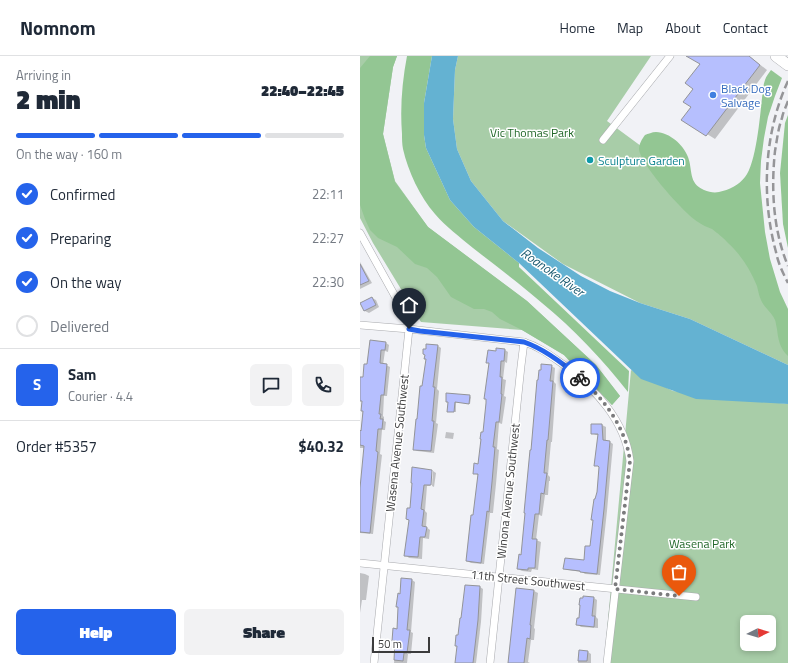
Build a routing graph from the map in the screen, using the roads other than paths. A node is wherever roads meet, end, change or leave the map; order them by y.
1 (670, 56) edge
2 (603, 140) dead end
3 (360, 234) edge
4 (360, 325) edge
5 (409, 329) junction
6 (524, 342) junction
7 (360, 563) edge
8 (384, 566) junction
9 (499, 577) junction
10 (615, 589) junction
11 (696, 597) dead end
12 (374, 663) edge
13 (490, 663) edge
14 (607, 663) edge

1 - 2 street
3 - 5 street, Wasena Avenue Southwest
4 - 5 street
5 - 6 street
5 - 8 street, Wasena Avenue Southwest
6 - 9 street, Winona Avenue Southwest
6 - 10 street
7 - 8 street, 11th Street Southwest
8 - 9 street, 11th Street Southwest
8 - 12 street, Wasena Avenue Southwest
9 - 10 street, 11th Street Southwest
9 - 13 street, Winona Avenue Southwest
10 - 11 street, 11th Street Southwest
10 - 14 street

